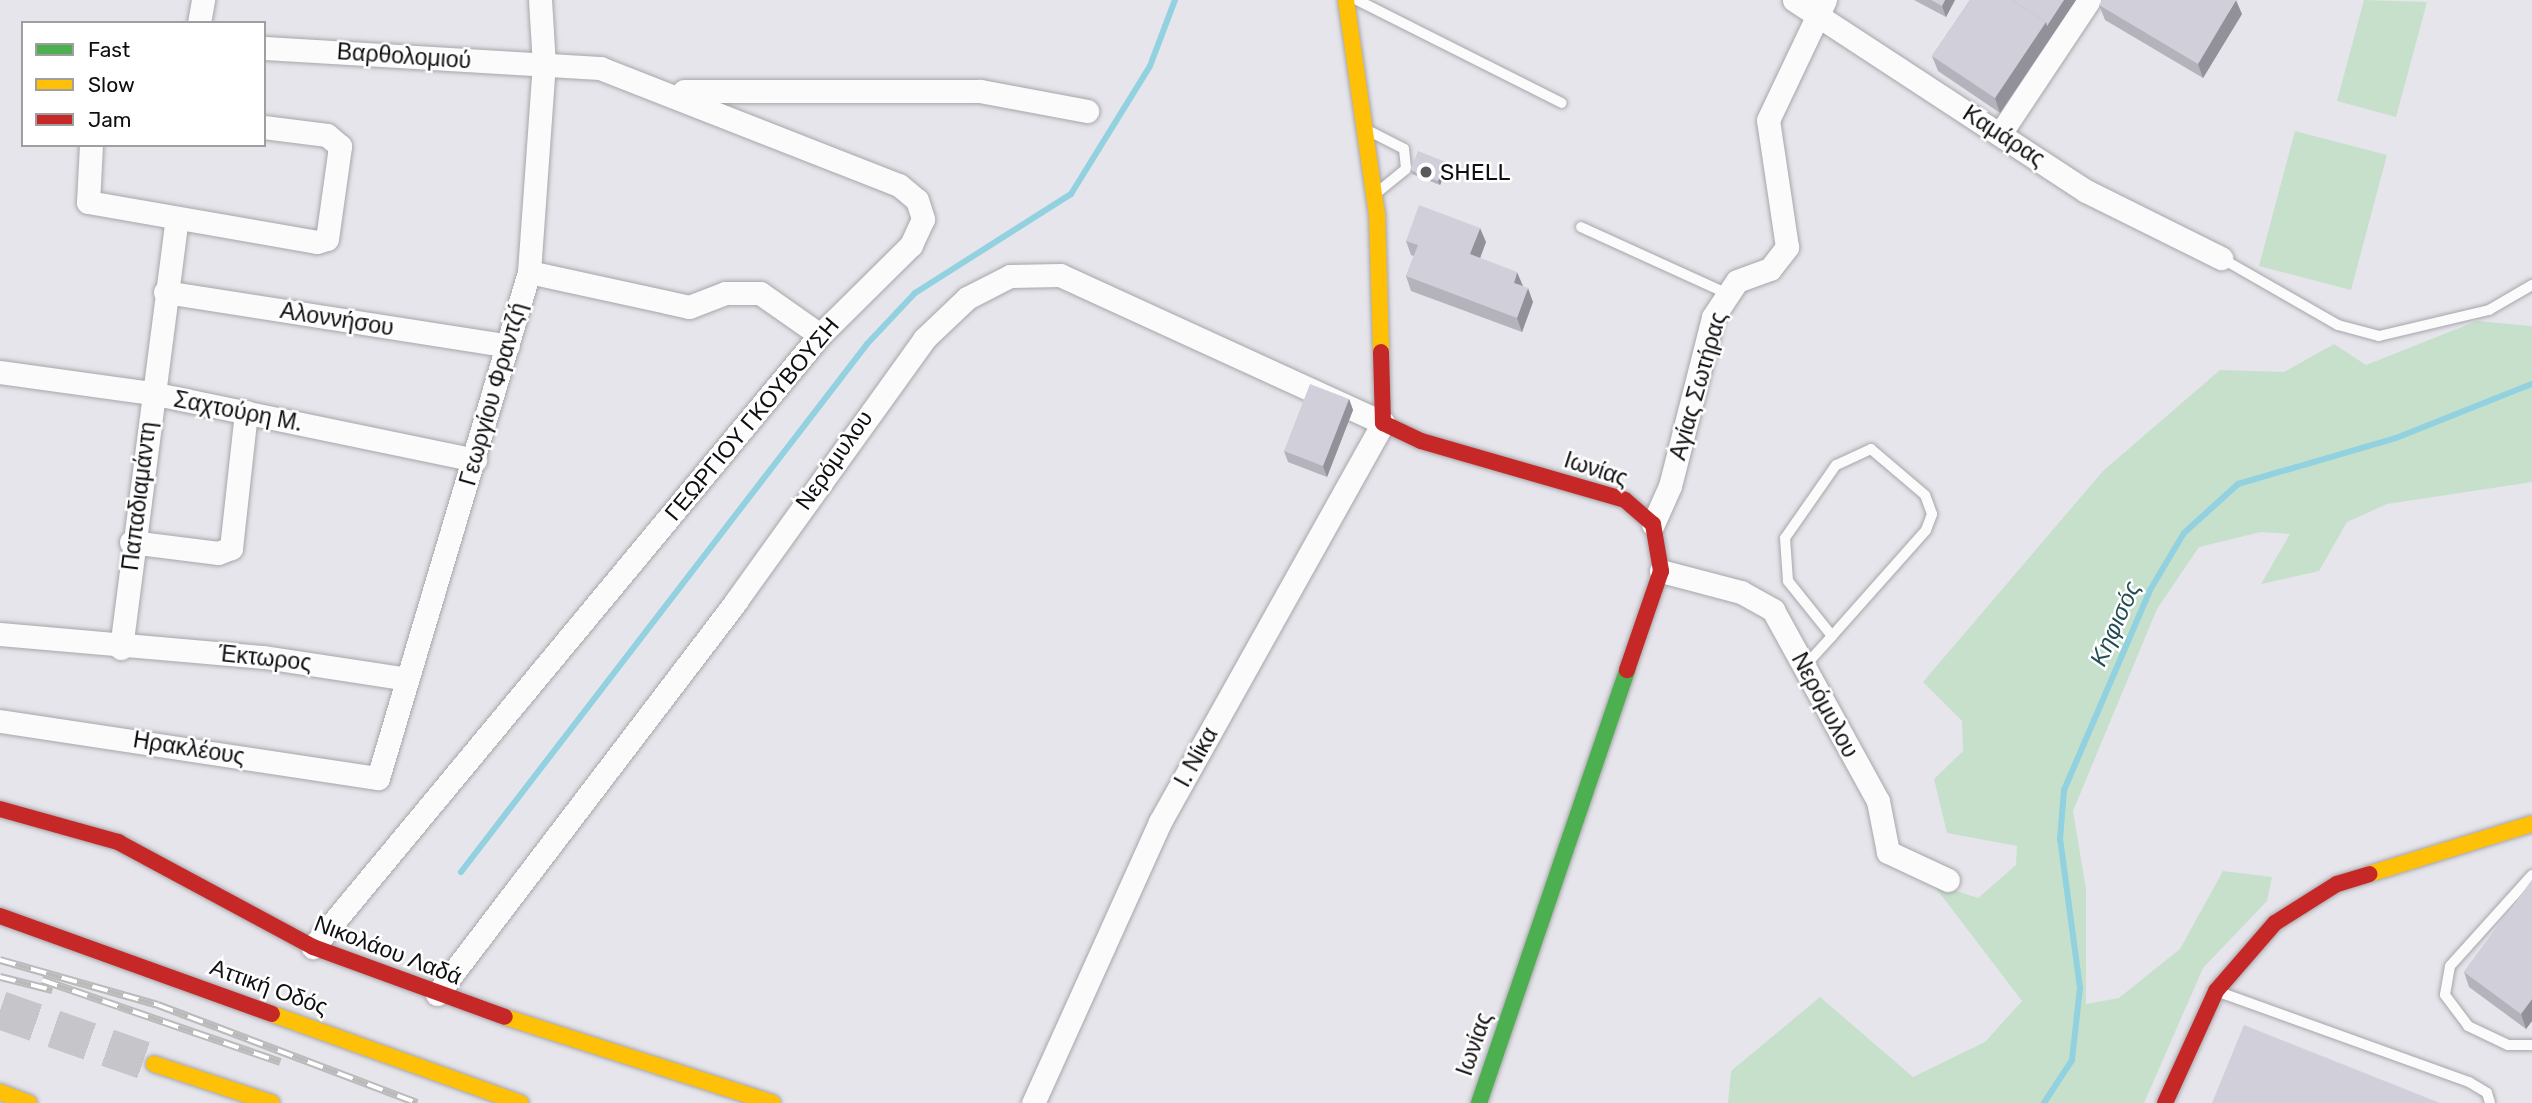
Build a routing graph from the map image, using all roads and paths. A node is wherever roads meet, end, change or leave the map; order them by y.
1 (202, 0) edge
2 (540, 0) edge
3 (1346, 0) edge
4 (1357, 0) edge
5 (1794, 0) edge
6 (2089, 0) edge
7 (1821, 7) edge
8 (199, 21) edge
9 (266, 48) edge
10 (544, 65) junction
11 (667, 90) junction
12 (1562, 103) dead end
13 (1087, 111) dead end
14 (266, 127) edge
15 (1365, 128) junction
16 (2000, 134) junction
17 (91, 147) edge
18 (1374, 195) junction
19 (177, 219) junction
20 (1581, 227) dead end
21 (2221, 258) joint
22 (529, 272) junction
23 (2532, 285) edge
24 (166, 292) junction
25 (1726, 293) junction
26 (820, 335) junction
27 (508, 346) junction
28 (0, 372) edge
29 (152, 393) junction
30 (246, 412) junction
31 (1383, 423) junction
32 (475, 460) junction
33 (1653, 524) junction
34 (131, 542) junction
35 (1661, 571) junction
36 (0, 635) edge
37 (1832, 636) junction
38 (121, 648) junction
39 (1802, 669) junction
40 (407, 679) junction
41 (0, 721) edge
42 (378, 778) joint
43 (0, 809) edge
44 (2532, 824) edge
45 (2532, 875) edge
46 (1948, 880) dead end
47 (0, 916) edge
48 (313, 947) junction
49 (2216, 991) junction
50 (437, 994) junction
51 (2532, 1045) edge
52 (0, 1092) edge
53 (29, 1103) edge
54 (211, 1103) edge
55 (272, 1103) edge
56 (521, 1103) edge
57 (772, 1103) edge
58 (1033, 1103) edge
59 (1479, 1103) edge
60 (2165, 1103) edge
61 (2490, 1103) edge

1 - 8 street
2 - 10 street, Γεωργίου Φραντζή
3 - 15 main road
4 - 12 lane
5 - 7 street, Καμάρας
6 - 16 street
7 - 16 street, Καμάρας
7 - 25 street, Αγίας Σωτήρας
9 - 10 street, Βαρθολομιού
10 - 11 street, ΓΕΩΡΓΙΟΥ ΓΚΟΥΒΟΥΣΗ
10 - 22 street, Γεωργίου Φραντζή
11 - 13 street
11 - 26 street, ΓΕΩΡΓΙΟΥ ΓΚΟΥΒΟΥΣΗ
14 - 19 street
15 - 18 main road
15 - 18 lane
16 - 21 street, Καμάρας
17 - 19 street
18 - 31 main road
19 - 24 street, Παπαδιαμάντη
20 - 25 lane
21 - 23 lane
22 - 26 street
22 - 27 street, Γεωργίου Φραντζή
24 - 27 street, Αλοννήσου
24 - 29 street, Παπαδιαμάντη
25 - 33 street, Αγίας Σωτήρας
26 - 48 street, ΓΕΩΡΓΙΟΥ ΓΚΟΥΒΟΥΣΗ
27 - 32 street, Γεωργίου Φραντζή
28 - 29 street, Σαχτούρη Μ.
29 - 30 street, Σαχτούρη Μ.
29 - 34 street, Παπαδιαμάντη
30 - 32 street, Σαχτούρη Μ.
30 - 34 street
31 - 33 main road, Ιωνίας
31 - 50 street, Νερόμυλου
31 - 58 street, Ι. Νίκα
32 - 40 street, Γεωργίου Φραντζή
33 - 35 main road, Ιωνίας
34 - 38 street, Παπαδιαμάντη
35 - 39 street, Νερόμυλου
35 - 59 main road, Ιωνίας
36 - 38 street, Έκτωρος
37 - 37 lane
37 - 39 lane
38 - 40 street, Έκτωρος
39 - 46 street, Νερόμυλου
40 - 42 street, Γεωργίου Φραντζή
41 - 42 street, Ηρακλέους
43 - 48 main road, Νικολάου Λαδά
44 - 49 main road
45 - 51 lane
47 - 56 main road, Αττική Οδός
48 - 50 main road, Νικολάου Λαδά
49 - 60 main road
49 - 61 lane
50 - 57 main road, Νικολάου Λαδά
52 - 53 main road
54 - 55 main road

